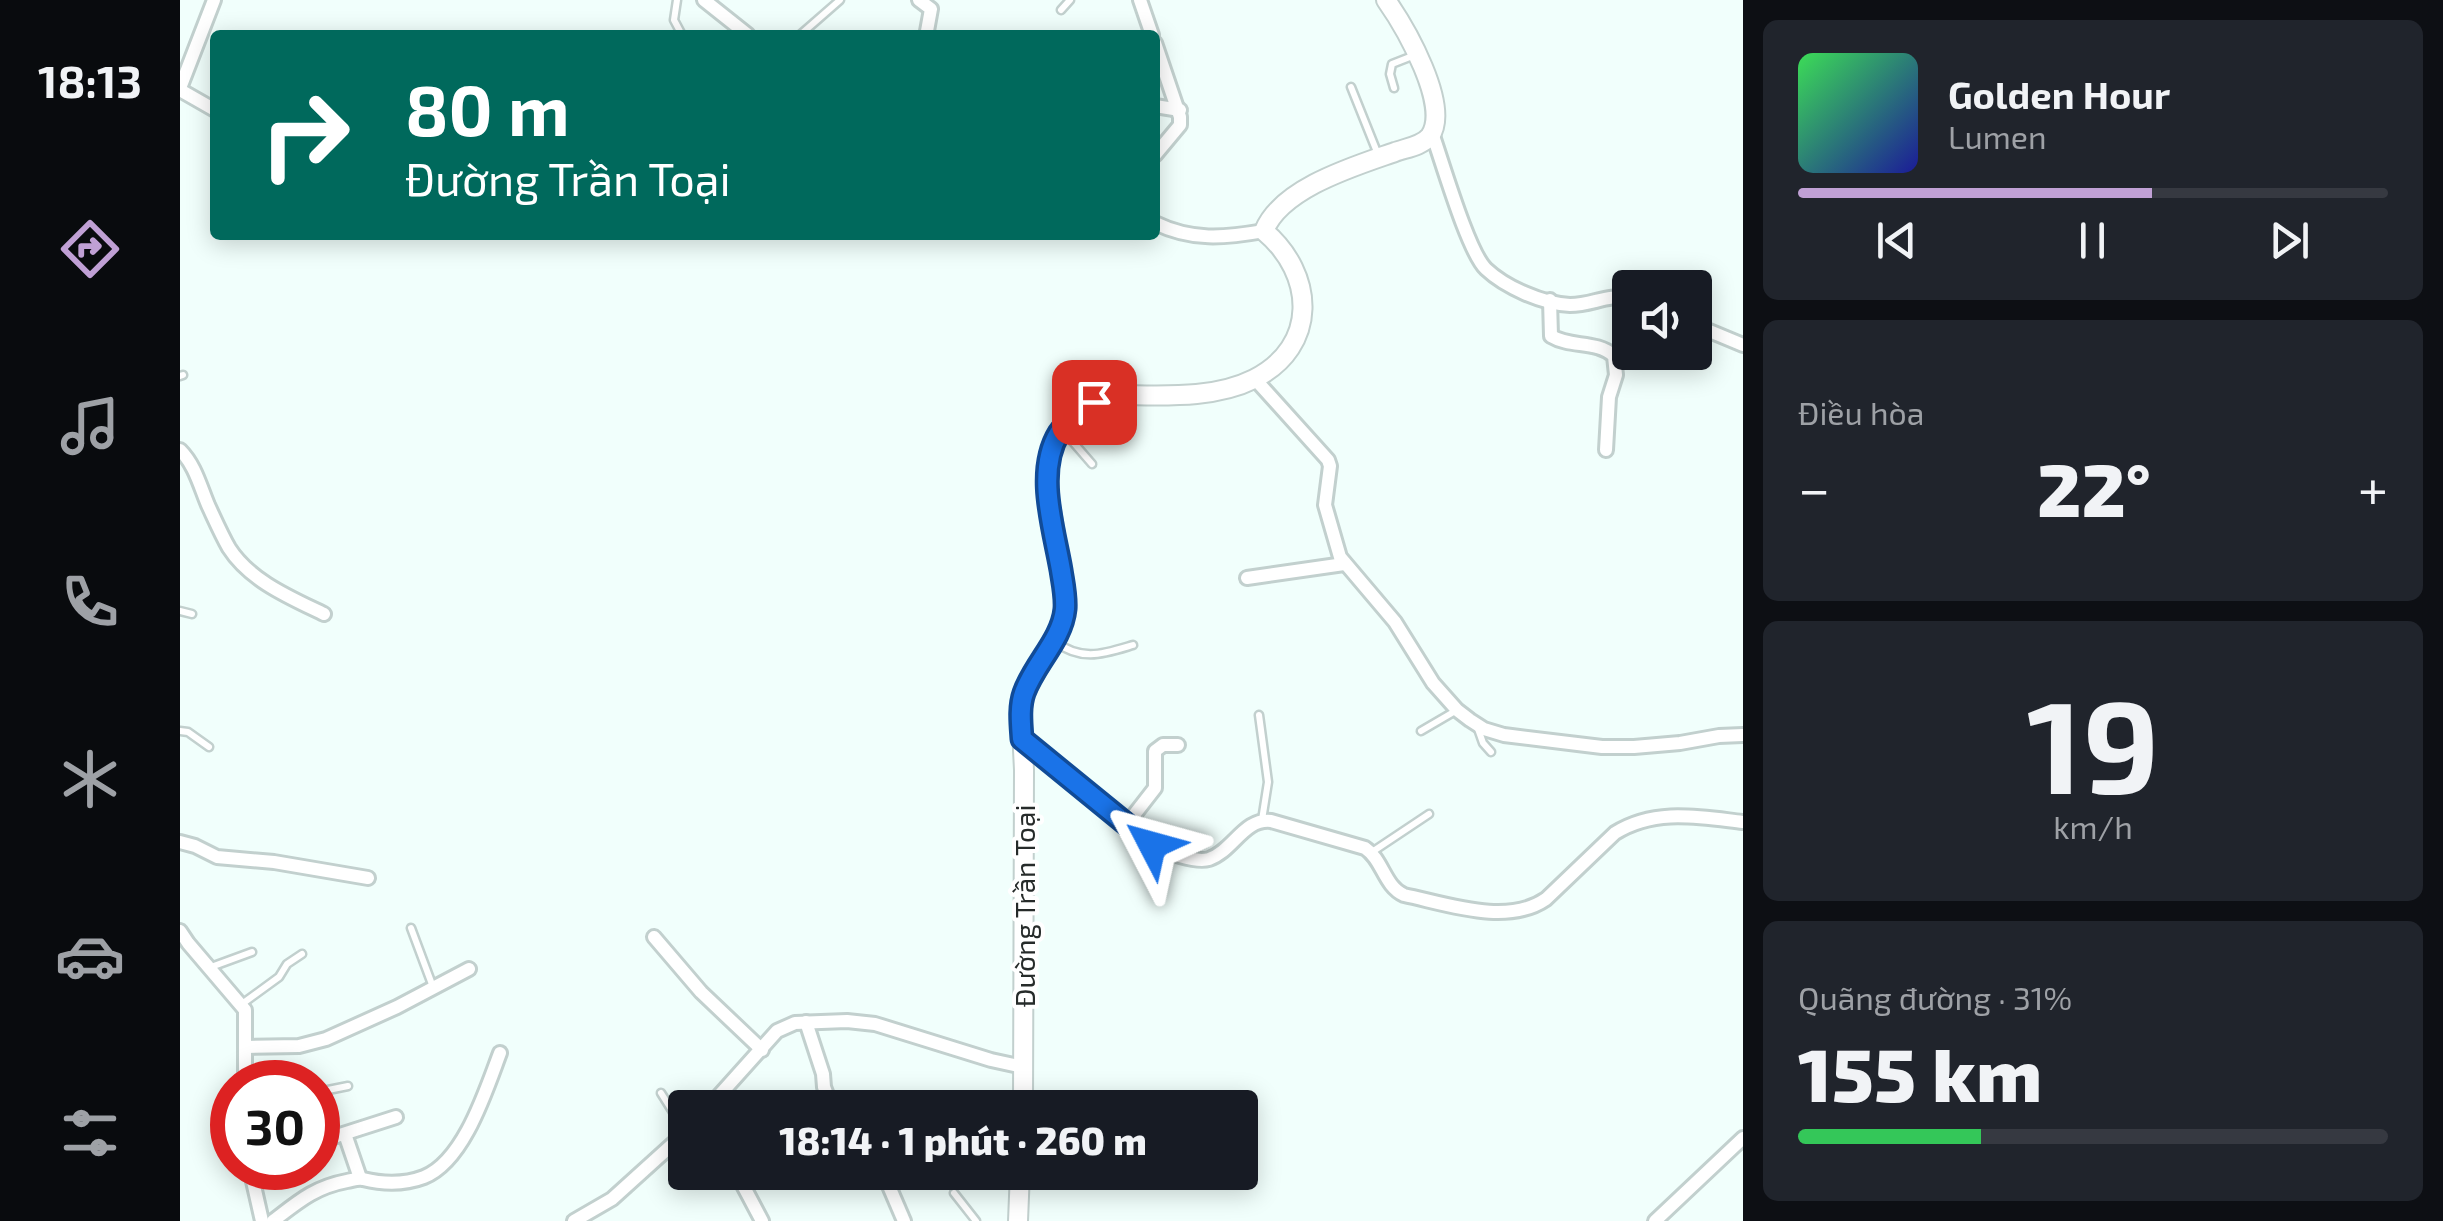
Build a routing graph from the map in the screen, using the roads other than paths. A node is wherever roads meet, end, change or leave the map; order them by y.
1 (214, 0) edge
2 (677, 0) edge
3 (704, 0) edge
4 (840, 0) edge
5 (918, 0) edge
6 (1070, 0) edge
7 (1140, 0) edge
8 (1386, 0) edge
9 (1060, 10) dead end
10 (679, 30) edge
11 (742, 30) edge
12 (806, 30) edge
13 (929, 30) edge
14 (1150, 30) edge
15 (1416, 54) junction
16 (1160, 56) edge
17 (1350, 86) dead end
18 (1394, 88) dead end
19 (180, 89) edge
20 (210, 107) edge
21 (1160, 107) edge
22 (1180, 110) junction
23 (1432, 133) junction
24 (1160, 149) edge
25 (1379, 158) junction
26 (1160, 226) edge
27 (1264, 230) junction
28 (1612, 297) edge
29 (1550, 300) junction
30 (1712, 331) edge
31 (1743, 345) edge
32 (1255, 378) junction
33 (1062, 429) junction
34 (180, 450) edge
35 (1606, 450) dead end
36 (1092, 464) dead end
37 (1344, 564) junction
38 (1246, 578) dead end
39 (180, 611) edge
40 (192, 614) dead end
41 (324, 614) dead end
42 (1053, 640) junction
43 (1133, 645) dead end
44 (1457, 710) junction
45 (1259, 715) dead end
46 (1476, 724) junction
47 (180, 731) edge
48 (1421, 731) dead end
49 (1743, 735) edge
50 (1022, 739) junction
51 (1178, 744) dead end
52 (209, 747) dead end
53 (1491, 752) dead end
54 (1429, 814) dead end
55 (1262, 820) junction
56 (1743, 822) edge
57 (1127, 824) junction
58 (180, 842) edge
59 (1372, 852) junction
60 (368, 878) dead end
61 (411, 928) dead end
62 (180, 931) edge
63 (654, 936) dead end
64 (252, 952) dead end
65 (302, 954) dead end
66 (210, 967) junction
67 (469, 969) dead end
68 (433, 987) junction
69 (242, 1004) junction
70 (806, 1022) junction
71 (246, 1047) junction
72 (762, 1050) junction
73 (500, 1053) dead end
74 (246, 1060) edge
75 (1023, 1066) junction
76 (348, 1086) dead end
77 (340, 1088) edge
78 (725, 1090) edge
79 (825, 1090) edge
80 (1023, 1090) edge
81 (661, 1092) dead end
82 (668, 1104) edge
83 (396, 1117) dead end
84 (344, 1134) junction
85 (340, 1135) edge
86 (1743, 1138) edge
87 (668, 1148) edge
88 (360, 1178) junction
89 (255, 1190) edge
90 (745, 1190) edge
91 (891, 1190) edge
92 (1019, 1190) edge
93 (954, 1193) dead end
94 (262, 1221) edge
95 (273, 1221) edge
96 (574, 1221) edge
97 (762, 1221) edge
98 (904, 1221) edge
99 (976, 1221) edge
100 (1018, 1221) edge
101 (1654, 1221) edge

1 - 19 street
2 - 10 lane
3 - 11 street
4 - 12 lane
5 - 13 street
6 - 9 lane
7 - 14 street
8 - 15 street
15 - 18 lane
15 - 23 street
16 - 22 street
17 - 25 lane
19 - 20 street
21 - 22 street
22 - 24 street
23 - 25 street
23 - 29 street
25 - 27 street
26 - 27 street
27 - 32 street
28 - 29 street
29 - 35 street
30 - 31 street
32 - 33 street
32 - 37 street
33 - 36 lane
33 - 42 street, Đường Trần Toại
34 - 41 street
37 - 38 street
37 - 44 street
39 - 40 lane
42 - 43 lane
42 - 50 street, Đường Trần Toại
44 - 46 street
44 - 48 lane
45 - 55 lane
46 - 49 street
46 - 53 lane
47 - 52 lane
50 - 57 street
50 - 75 street, Đường Trần Toại
51 - 57 street
54 - 59 lane
55 - 57 street
55 - 59 street
56 - 59 street
58 - 60 street
61 - 68 lane
62 - 66 street
63 - 72 street
64 - 66 lane
65 - 69 lane
66 - 69 street
67 - 68 street
68 - 71 street
69 - 71 street
70 - 72 street
70 - 75 street
70 - 79 street
71 - 74 street
72 - 78 street
73 - 88 street
75 - 80 street, Đường Trần Toại
76 - 77 lane
81 - 82 lane
83 - 84 street
84 - 85 street
84 - 88 street
86 - 101 street
87 - 96 street
88 - 95 street
89 - 94 street
90 - 97 street
91 - 98 street
92 - 100 street
93 - 99 lane

